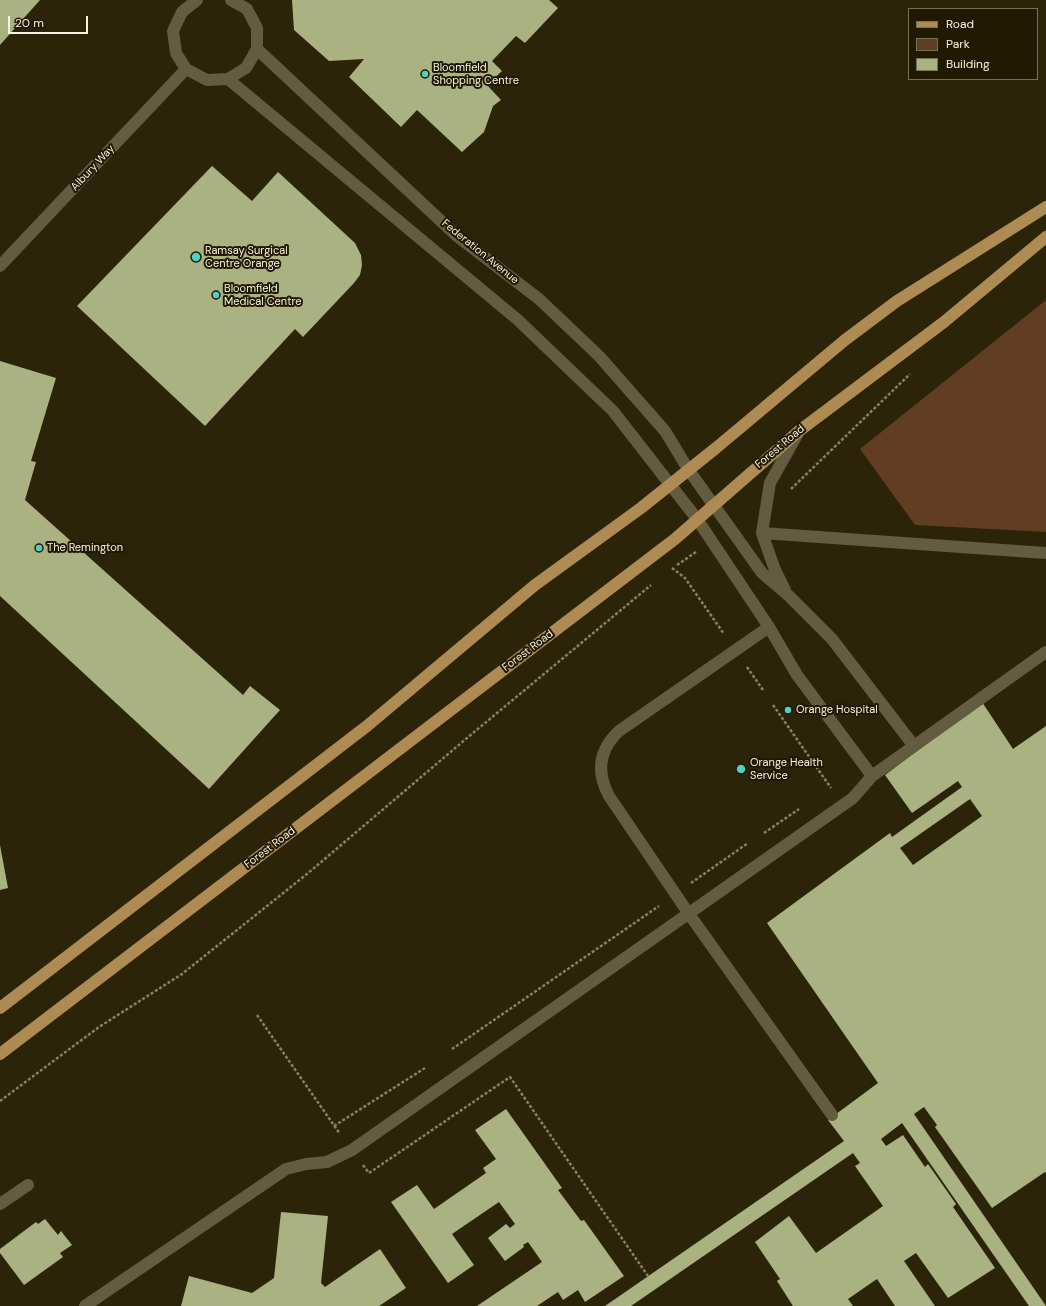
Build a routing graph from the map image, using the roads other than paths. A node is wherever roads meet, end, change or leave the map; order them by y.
1 (197, 0) edge
2 (231, 0) edge
3 (257, 49) junction
4 (186, 69) junction
5 (228, 79) junction
6 (1046, 207) edge
7 (1046, 237) edge
8 (0, 266) edge
9 (799, 431) junction
10 (688, 469) junction
11 (670, 484) junction
12 (714, 505) junction
13 (697, 519) junction
14 (762, 533) junction
15 (1046, 554) edge
16 (789, 596) junction
17 (768, 627) junction
18 (1046, 652) edge
19 (914, 746) junction
20 (872, 776) junction
21 (689, 914) junction
22 (0, 1008) edge
23 (0, 1054) edge
24 (832, 1115) dead end
25 (28, 1185) dead end
26 (0, 1204) edge
27 (85, 1306) edge

1 - 4 street
2 - 3 street
3 - 5 street
3 - 10 street, Federation Avenue
4 - 5 street
4 - 8 street, Albury Way
5 - 11 street
6 - 10 main road
7 - 9 main road, Forest Road
9 - 12 main road, Forest Road
9 - 14 street
10 - 11 main road
10 - 12 street, Federation Avenue
11 - 13 street
11 - 22 main road
12 - 13 main road, Forest Road
12 - 16 street, Federation Avenue
13 - 17 street
13 - 23 main road, Forest Road
14 - 15 street
14 - 16 street
16 - 19 street
17 - 20 street
17 - 21 street
18 - 19 street
19 - 20 street
20 - 21 street
21 - 24 street
21 - 27 street
25 - 26 street

